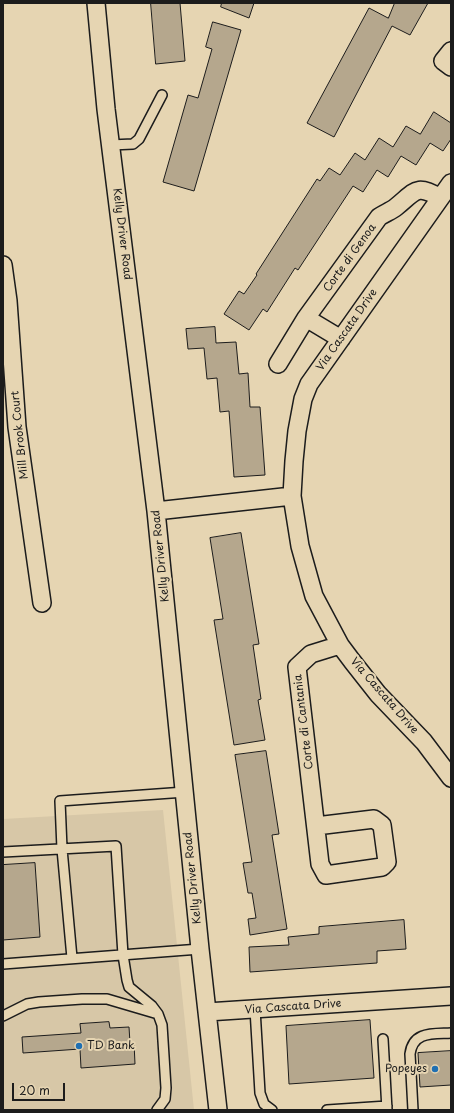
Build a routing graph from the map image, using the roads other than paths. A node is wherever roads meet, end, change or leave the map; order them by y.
1 (96, 3) edge
2 (451, 51) edge
3 (451, 67) edge
4 (162, 95) dead end
5 (111, 145) junction
6 (451, 183) edge
7 (440, 198) junction
8 (3, 265) edge
9 (5, 301) edge
10 (306, 318) junction
11 (341, 339) junction
12 (278, 364) dead end
13 (292, 496) junction
14 (156, 511) junction
15 (42, 604) dead end
16 (340, 645) junction
17 (449, 771) edge
18 (185, 792) junction
19 (316, 826) junction
20 (62, 849) junction
21 (3, 852) edge
22 (200, 949) junction
23 (123, 955) junction
24 (72, 958) junction
25 (3, 964) edge
26 (451, 996) edge
27 (255, 1009) junction
28 (207, 1012) junction
29 (158, 1014) junction
30 (3, 1016) edge
31 (451, 1033) edge
32 (383, 1039) dead end
33 (387, 1108) edge
34 (156, 1110) edge
35 (218, 1110) edge
36 (272, 1110) edge
37 (327, 1110) edge
38 (413, 1110) edge

1 - 5 street, Kelly Driver Road
2 - 3 street
4 - 5 lane
5 - 14 street, Kelly Driver Road
6 - 7 street, Via Cascata Drive
7 - 10 street, Corte di Genoa
7 - 11 street, Via Cascata Drive
8 - 9 street, Mill Brook Court
9 - 15 street, Mill Brook Court
10 - 11 street
10 - 12 street, Corte di Genoa
11 - 13 street, Via Cascata Drive
13 - 14 street
13 - 16 street, Via Cascata Drive
14 - 18 street, Kelly Driver Road
16 - 17 street, Via Cascata Drive
16 - 19 street, Corte di Cantania
18 - 20 lane
18 - 22 street, Kelly Driver Road
19 - 19 street, Corte di Cantania
20 - 21 lane
20 - 23 lane
20 - 24 lane
22 - 23 lane
22 - 28 street, Kelly Driver Road
23 - 24 lane
23 - 29 lane
24 - 25 lane
26 - 27 street, Via Cascata Drive
27 - 28 street, Via Cascata Drive
27 - 36 lane
28 - 35 street, Kelly Driver Road
29 - 30 lane
29 - 34 lane
31 - 38 lane
32 - 33 lane
33 - 37 lane

